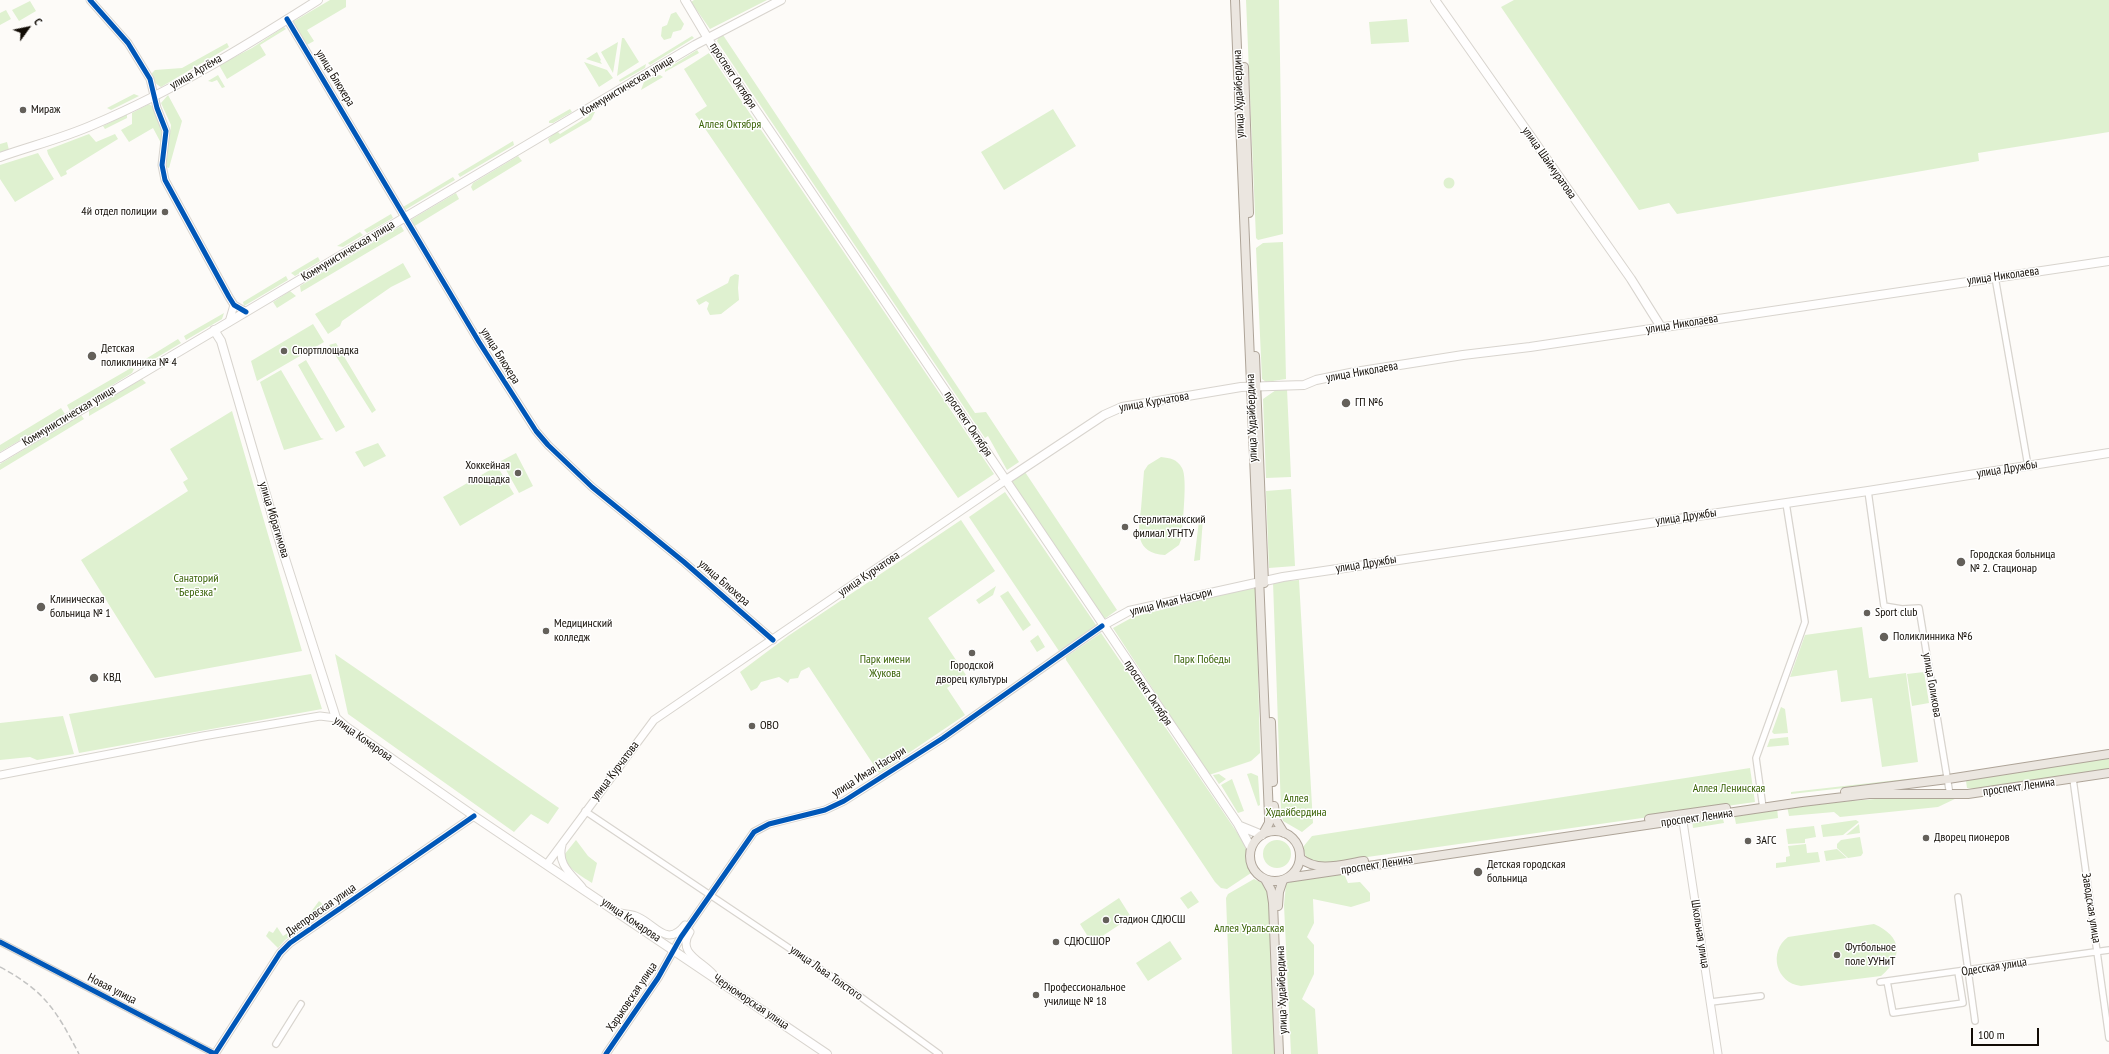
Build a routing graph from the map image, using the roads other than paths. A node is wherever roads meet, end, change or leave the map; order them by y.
1 (90, 0) edge
2 (318, 0) edge
3 (685, 0) edge
4 (781, 0) edge
5 (1235, 0) edge
6 (1240, 0) edge
7 (1435, 0) edge
8 (287, 19) junction
9 (708, 37) junction
10 (154, 95) junction
11 (0, 157) edge
12 (405, 217) junction
13 (2109, 261) edge
14 (1995, 277) junction
15 (234, 305) junction
16 (246, 312) junction
17 (229, 322) junction
18 (1661, 327) junction
19 (214, 330) junction
20 (221, 341) junction
21 (1253, 386) junction
22 (2109, 453) edge
23 (0, 458) edge
24 (2028, 466) junction
25 (1006, 480) junction
26 (1868, 491) junction
27 (1786, 503) junction
28 (1261, 581) junction
29 (1102, 626) junction
30 (773, 640) junction
31 (336, 718) junction
32 (2109, 754) edge
33 (2109, 773) edge
34 (0, 775) edge
35 (1948, 779) junction
36 (2073, 779) junction
37 (1950, 795) junction
38 (1762, 805) junction
39 (585, 811) junction
40 (474, 816) junction
41 (1682, 817) junction
42 (1238, 824) junction
43 (1284, 833) junction
44 (1262, 835) junction
45 (563, 841) junction
46 (1251, 848) junction
47 (1300, 858) junction
48 (547, 864) junction
49 (1264, 878) junction
50 (1285, 879) junction
51 (583, 888) junction
52 (1958, 897) dead end
53 (708, 898) junction
54 (1276, 903) junction
55 (620, 913) junction
56 (0, 942) edge
57 (674, 950) junction
58 (2109, 950) edge
59 (2098, 952) junction
60 (1967, 971) junction
61 (1958, 972) junction
62 (717, 979) junction
63 (1887, 981) junction
64 (1880, 982) dead end
65 (1761, 996) dead end
66 (1711, 1002) junction
67 (301, 1004) dead end
68 (1974, 1022) dead end
69 (2109, 1038) edge
70 (276, 1044) dead end
71 (215, 1054) edge
72 (606, 1054) edge
73 (827, 1054) edge
74 (939, 1054) edge
75 (1279, 1054) edge
76 (1284, 1054) edge
77 (1718, 1054) edge

1 - 10 street
2 - 8 main road, улица Артёма
3 - 9 main road, проспект Октября
4 - 9 main road, Коммунистическая улица
5 - 21 main road, улица Худайбердина
6 - 21 main road, улица Худайбердина
7 - 18 main road, улица Шаймуратова
8 - 10 main road, улица Артёма
8 - 12 street, улица Блюхера
9 - 12 main road, Коммунистическая улица
9 - 25 main road, проспект Октября
10 - 11 main road, улица Артёма
10 - 15 street
12 - 16 main road, Коммунистическая улица
12 - 30 street, улица Блюхера
13 - 14 main road, улица Николаева
14 - 18 main road, улица Николаева
14 - 24 street
15 - 16 street
15 - 17 street
16 - 17 main road, Коммунистическая улица
17 - 19 main road, Коммунистическая улица
17 - 20 main road
18 - 21 main road, улица Николаева
19 - 20 main road, улица Ибрагимова
19 - 23 main road, Коммунистическая улица
20 - 31 main road, улица Ибрагимова
21 - 25 main road, улица Курчатова
21 - 28 main road, улица Худайбердина
22 - 24 main road, улица Дружбы
24 - 26 main road, улица Дружбы
25 - 29 main road, проспект Октября
25 - 30 street, улица Курчатова
26 - 27 main road, улица Дружбы
26 - 35 street, улица Голикова
27 - 28 main road, улица Дружбы
27 - 38 street
28 - 29 main road, улица Имая Насыри
28 - 43 main road, улица Худайбердина
28 - 44 main road, улица Худайбердина
29 - 42 main road, проспект Октября
29 - 53 street, улица Имая Насыри
30 - 39 street, улица Курчатова
31 - 34 street, улица Комарова
31 - 40 main road, улица Комарова
32 - 35 main road, проспект Ленина
33 - 36 main road, проспект Ленина
35 - 37 street, улица Голикова
35 - 38 main road, проспект Ленина
36 - 37 main road, проспект Ленина
36 - 59 street, Заводская улица
37 - 38 main road, проспект Ленина
38 - 41 main road, проспект Ленина
39 - 45 street, улица Курчатова
39 - 53 street, улица Льва Толстого
40 - 48 main road, улица Комарова
40 - 71 street, Днепровская улица
41 - 47 main road, проспект Ленина
41 - 50 main road, проспект Ленина
41 - 66 street, Школьная улица
42 - 44 main road
42 - 46 main road, проспект Октября
43 - 44 main road
43 - 47 main road
44 - 46 main road
45 - 48 street, улица Курчатова
45 - 51 street
46 - 49 main road
47 - 50 main road
48 - 51 main road, улица Комарова
49 - 50 main road
49 - 54 main road
50 - 54 main road
51 - 55 main road, улица Комарова
52 - 60 street
53 - 55 street
53 - 57 street, улица Имая Насыри
53 - 62 street
53 - 74 street, улица Льва Толстого
54 - 75 main road, улица Худайбердина
54 - 76 main road, улица Худайбердина
55 - 57 main road, улица Комарова
56 - 71 street, Новая улица
57 - 62 main road, Черноморская улица
57 - 72 street, Харьковская улица
58 - 59 street, Одесская улица
59 - 60 street, Одесская улица
59 - 69 street, Заводская улица
60 - 61 street, Одесская улица
60 - 68 street
61 - 63 street, Одесская улица
61 - 63 street
62 - 73 main road, Черноморская улица
63 - 64 street, Одесская улица
65 - 66 street
66 - 77 street, Школьная улица
67 - 70 street

